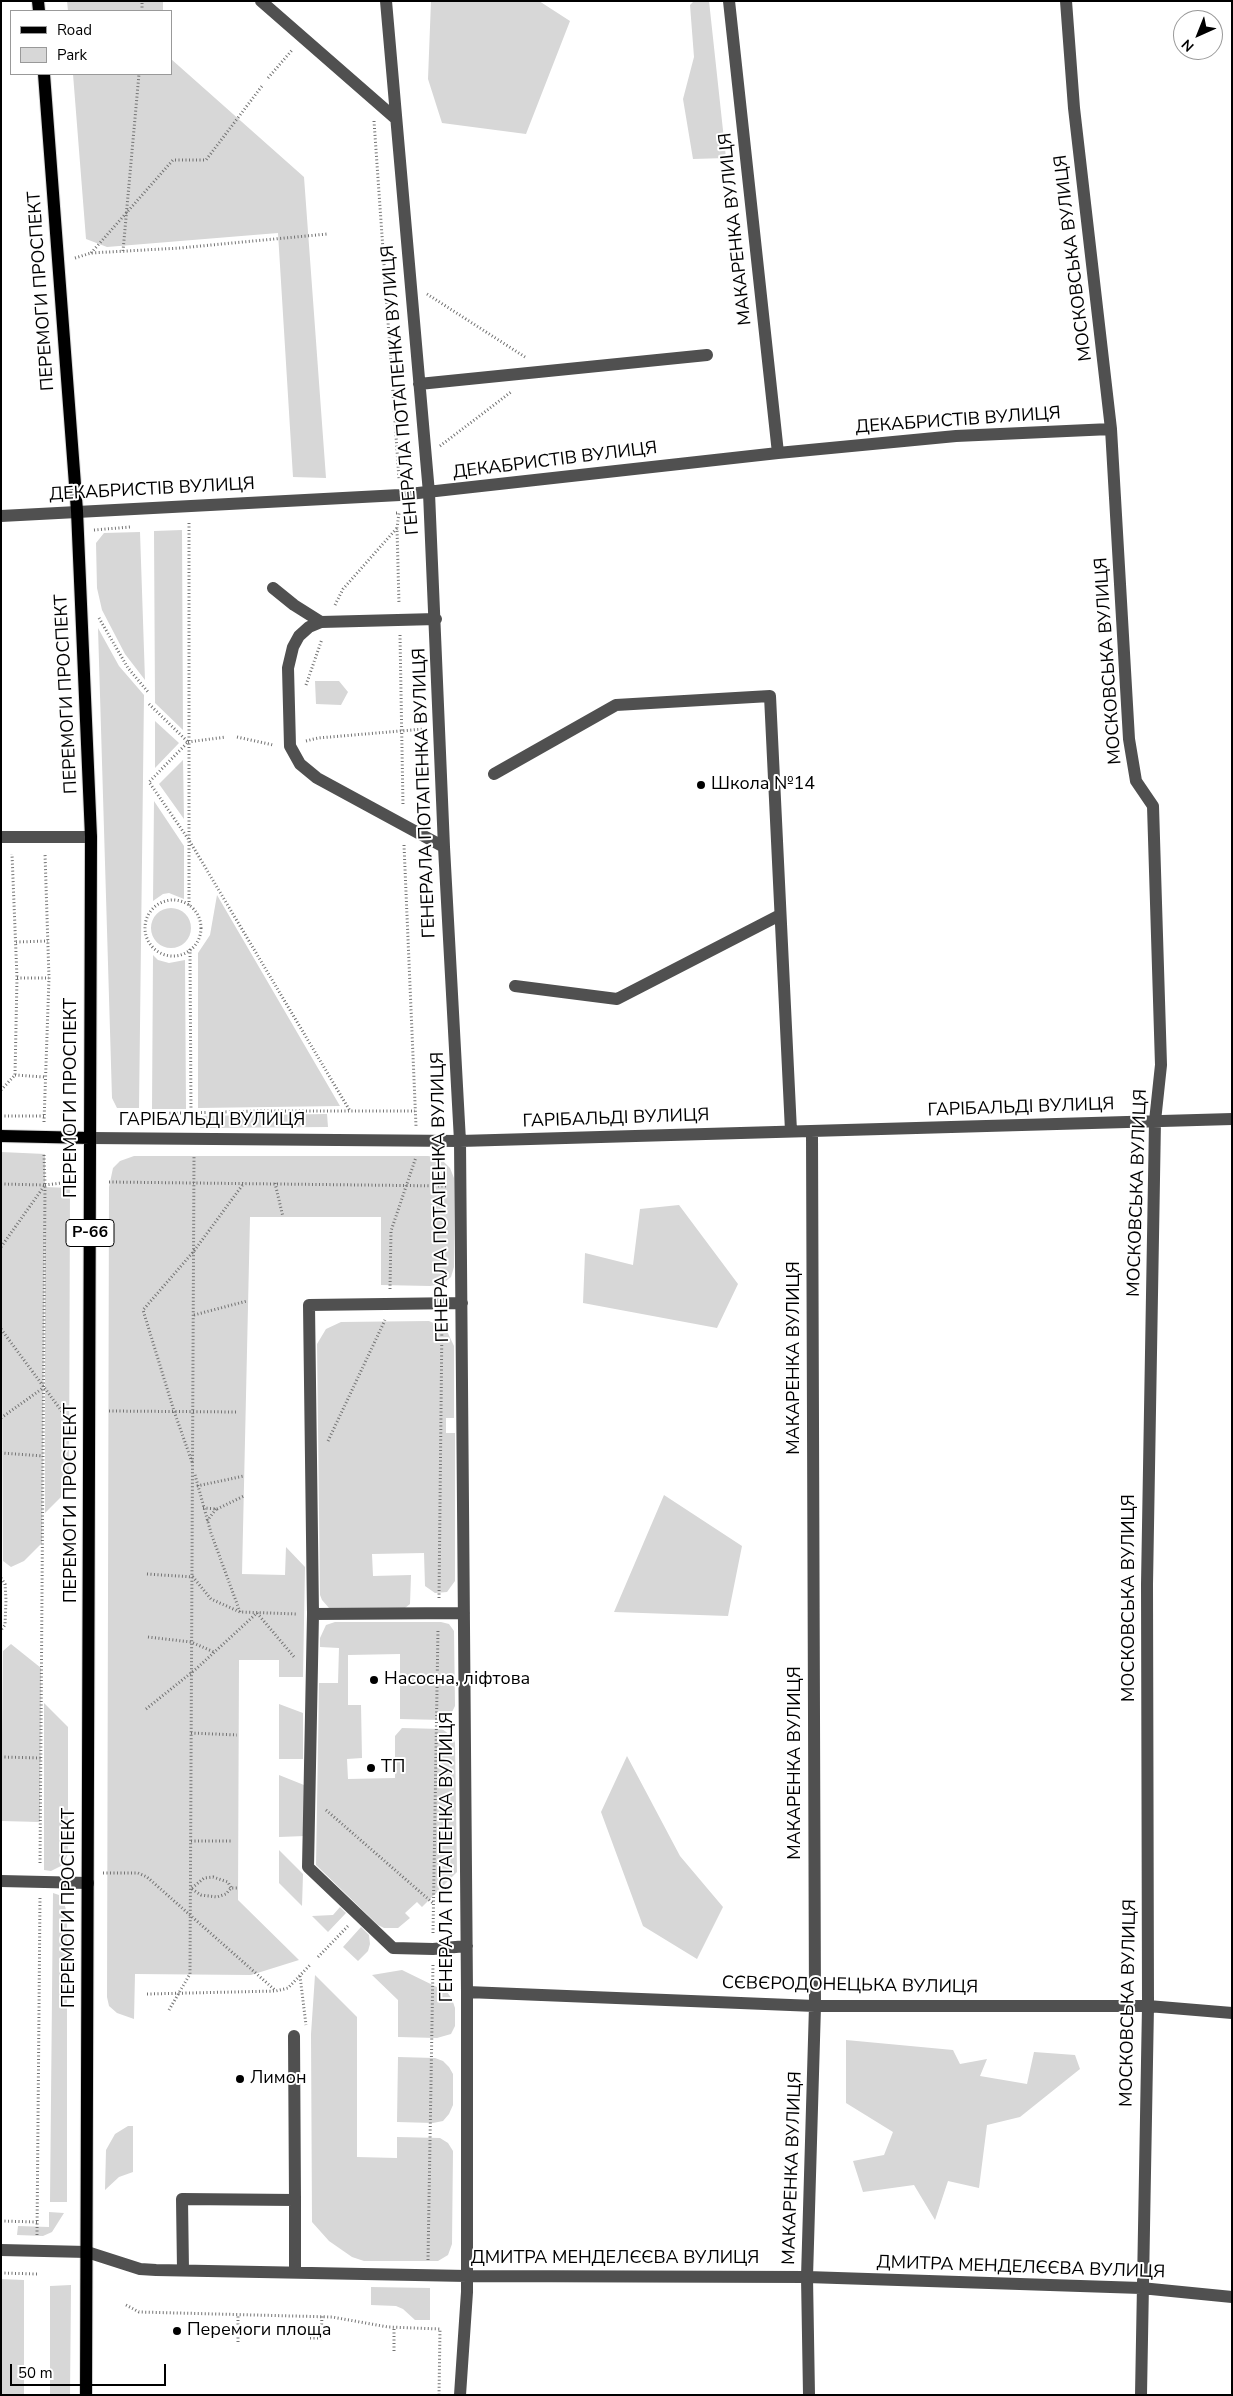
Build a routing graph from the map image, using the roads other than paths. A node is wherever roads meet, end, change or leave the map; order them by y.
1 (261, 1) edge
2 (386, 1) edge
3 (729, 1) edge
4 (1066, 1) edge
5 (44, 75) edge
6 (395, 118) junction
7 (707, 355) dead end
8 (419, 384) junction
9 (1111, 429) junction
10 (778, 453) junction
11 (429, 493) junction
12 (77, 510) junction
13 (1, 516) edge
14 (273, 588) dead end
15 (436, 619) junction
16 (324, 622) junction
17 (494, 774) dead end
18 (6, 837) edge
19 (91, 837) junction
20 (444, 847) junction
21 (780, 915) junction
22 (515, 986) dead end
23 (1232, 1120) edge
24 (1155, 1121) junction
25 (791, 1131) junction
26 (812, 1132) junction
27 (1, 1136) edge
28 (90, 1138) junction
29 (460, 1141) junction
30 (462, 1303) junction
31 (464, 1613) junction
32 (313, 1614) junction
33 (1, 1881) edge
34 (88, 1884) junction
35 (467, 1946) junction
36 (467, 1992) junction
37 (815, 2006) junction
38 (1148, 2006) junction
39 (1232, 2013) edge
40 (300, 2034) road end
41 (295, 2200) junction
42 (1, 2250) edge
43 (87, 2252) junction
44 (183, 2270) junction
45 (295, 2272) junction
46 (466, 2276) junction
47 (807, 2277) junction
48 (1141, 2288) junction
49 (1232, 2297) edge
50 (86, 2395) edge
51 (460, 2395) edge
52 (809, 2395) edge
53 (1141, 2395) edge

1 - 6 street
2 - 6 street, ГЕНЕРАЛА ПОТАПЕНКА ВУЛИЦЯ
3 - 10 street, МАКАРЕНКА ВУЛИЦЯ
4 - 9 street, МОСКОВСЬКА ВУЛИЦЯ
5 - 12 main road, ПЕРЕМОГИ ПРОСПЕКТ / Р-66
6 - 8 street, ГЕНЕРАЛА ПОТАПЕНКА ВУЛИЦЯ
7 - 8 street
8 - 11 street, ГЕНЕРАЛА ПОТАПЕНКА ВУЛИЦЯ
9 - 10 street, ДЕКАБРИСТІВ ВУЛИЦЯ
9 - 24 street, МОСКОВСЬКА ВУЛИЦЯ
10 - 11 street, ДЕКАБРИСТІВ ВУЛИЦЯ
11 - 12 street, ДЕКАБРИСТІВ ВУЛИЦЯ
11 - 15 street, ГЕНЕРАЛА ПОТАПЕНКА ВУЛИЦЯ
12 - 13 street, ДЕКАБРИСТІВ ВУЛИЦЯ
12 - 19 main road, ПЕРЕМОГИ ПРОСПЕКТ / Р-66
14 - 16 street
15 - 16 street
15 - 20 street, ГЕНЕРАЛА ПОТАПЕНКА ВУЛИЦЯ
16 - 20 street
17 - 21 street
18 - 19 street
19 - 28 main road, ПЕРЕМОГИ ПРОСПЕКТ / Р-66
20 - 29 street, ГЕНЕРАЛА ПОТАПЕНКА ВУЛИЦЯ
21 - 22 street
21 - 25 street
23 - 24 street, ГАРІБАЛЬДІ ВУЛИЦЯ
24 - 26 street, ГАРІБАЛЬДІ ВУЛИЦЯ
24 - 38 street, МОСКОВСЬКА ВУЛИЦЯ
25 - 26 street, ГАРІБАЛЬДІ ВУЛИЦЯ
25 - 29 street, ГАРІБАЛЬДІ ВУЛИЦЯ
26 - 37 street, МАКАРЕНКА ВУЛИЦЯ
27 - 28 main road, ГАРІБАЛЬДІ ВУЛИЦЯ
28 - 29 street, ГАРІБАЛЬДІ ВУЛИЦЯ
28 - 34 main road, ПЕРЕМОГИ ПРОСПЕКТ / Р-66
29 - 30 street, ГЕНЕРАЛА ПОТАПЕНКА ВУЛИЦЯ
30 - 31 street, ГЕНЕРАЛА ПОТАПЕНКА ВУЛИЦЯ
30 - 32 street
31 - 32 street
31 - 35 street, ГЕНЕРАЛА ПОТАПЕНКА ВУЛИЦЯ
32 - 35 street
33 - 34 street
34 - 43 main road, ПЕРЕМОГИ ПРОСПЕКТ / Р-66
35 - 36 street, ГЕНЕРАЛА ПОТАПЕНКА ВУЛИЦЯ
36 - 37 street, СЄВЄРОДОНЕЦЬКА ВУЛИЦЯ
36 - 46 street, ГЕНЕРАЛА ПОТАПЕНКА ВУЛИЦЯ
37 - 38 street, СЄВЄРОДОНЕЦЬКА ВУЛИЦЯ
37 - 47 street, МАКАРЕНКА ВУЛИЦЯ
38 - 39 street, СЄВЄРОДОНЕЦЬКА ВУЛИЦЯ
38 - 48 street, МОСКОВСЬКА ВУЛИЦЯ
40 - 41 street
41 - 44 street
41 - 45 street
42 - 43 street, ДМИТРА МЕНДЕЛЄЄВА ВУЛИЦЯ
43 - 44 street, ДМИТРА МЕНДЕЛЄЄВА ВУЛИЦЯ
43 - 50 main road, ПЕРЕМОГИ ПРОСПЕКТ / Р-66
44 - 45 street, ДМИТРА МЕНДЕЛЄЄВА ВУЛИЦЯ
45 - 46 street, ДМИТРА МЕНДЕЛЄЄВА ВУЛИЦЯ
46 - 47 street, ДМИТРА МЕНДЕЛЄЄВА ВУЛИЦЯ
46 - 51 street, ГЕНЕРАЛА ПОТАПЕНКА ВУЛИЦЯ
47 - 48 street, ДМИТРА МЕНДЕЛЄЄВА ВУЛИЦЯ
47 - 52 street, МАКАРЕНКА ВУЛИЦЯ
48 - 49 street, ДМИТРА МЕНДЕЛЄЄВА ВУЛИЦЯ
48 - 53 street, МОСКОВСЬКА ВУЛИЦЯ

